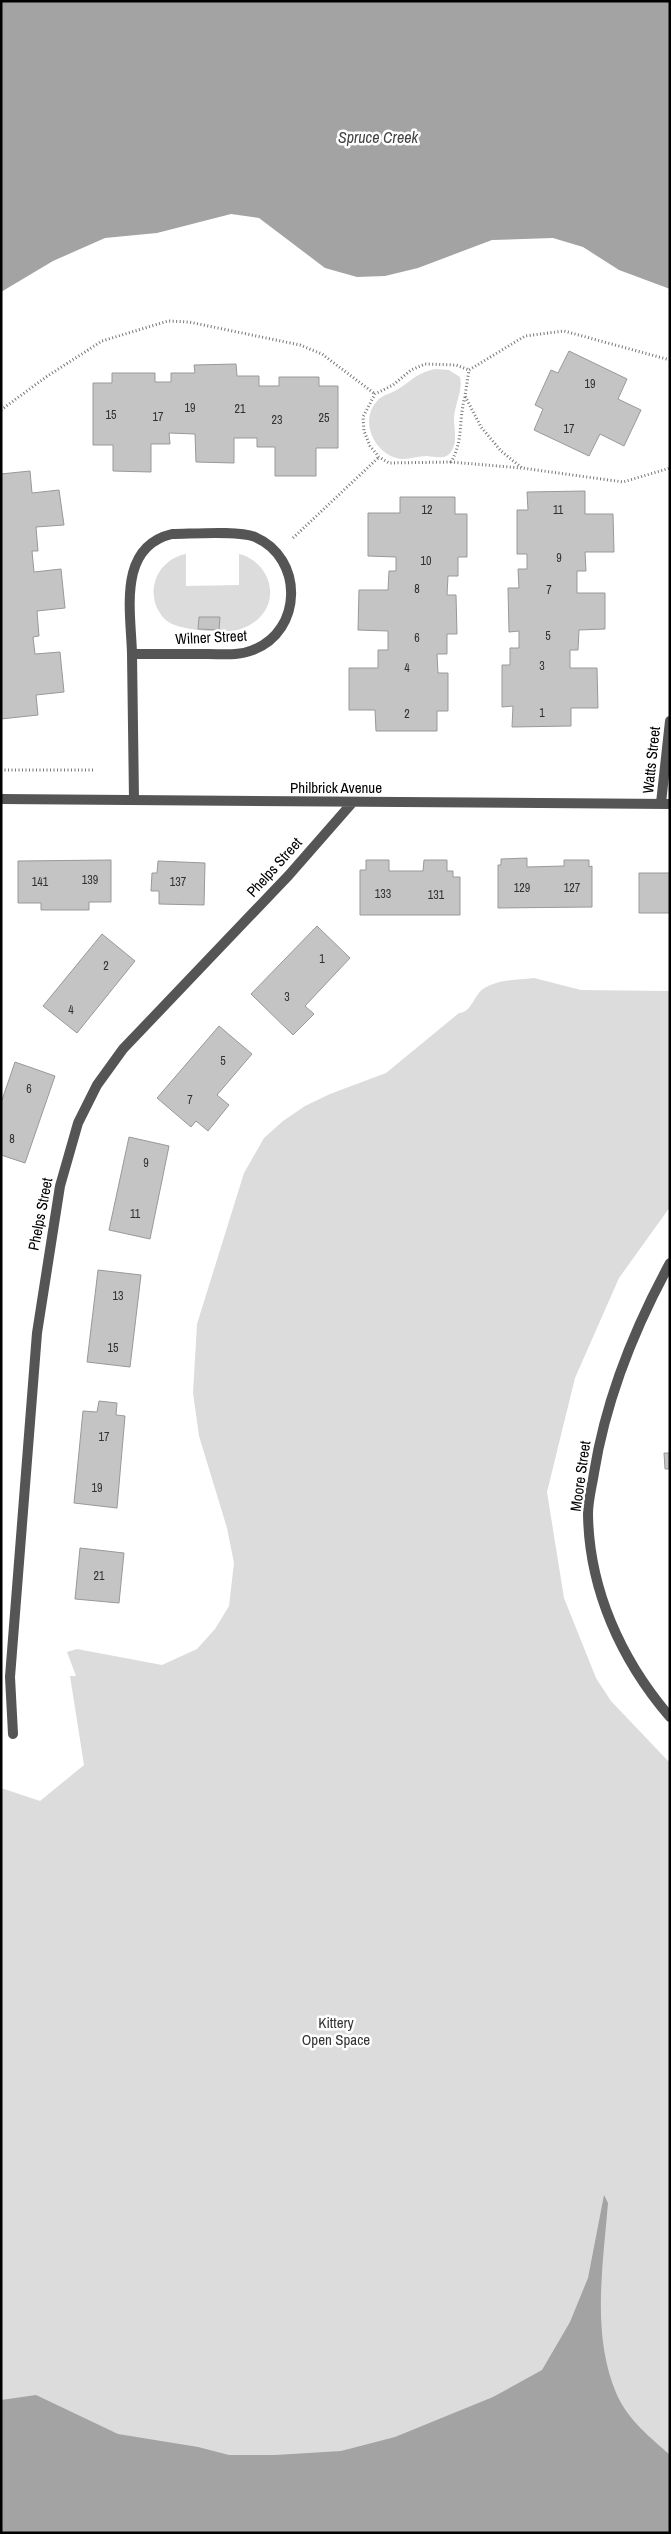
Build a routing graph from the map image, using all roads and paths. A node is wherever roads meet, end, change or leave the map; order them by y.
1 (670, 360) edge
2 (469, 370) junction
3 (375, 394) junction
4 (466, 396) junction
5 (1, 410) edge
6 (379, 457) junction
7 (451, 462) junction
8 (522, 468) junction
9 (670, 468) edge
10 (276, 554) junction
11 (132, 654) junction
12 (670, 721) edge
13 (1, 770) edge
14 (95, 770) dead end
15 (1, 799) edge
16 (134, 799) junction
17 (352, 803) junction
18 (666, 803) edge
19 (670, 1263) edge
20 (670, 1717) edge
21 (13, 1734) dead end

1 - 2 path
2 - 3 path
2 - 4 path
3 - 5 path
3 - 6 path
4 - 7 path
4 - 8 path
6 - 7 path
6 - 10 path
7 - 8 path
8 - 9 path
10 - 11 street, Wilner Street
10 - 11 street, Wilner Street
11 - 16 street, Wilner Street
12 - 18 street, Watts Street
13 - 14 path
15 - 16 street, Philbrick Avenue
16 - 17 street, Philbrick Avenue
17 - 18 street, Philbrick Avenue
17 - 21 street, Phelps Street
19 - 20 street, Moore Street

